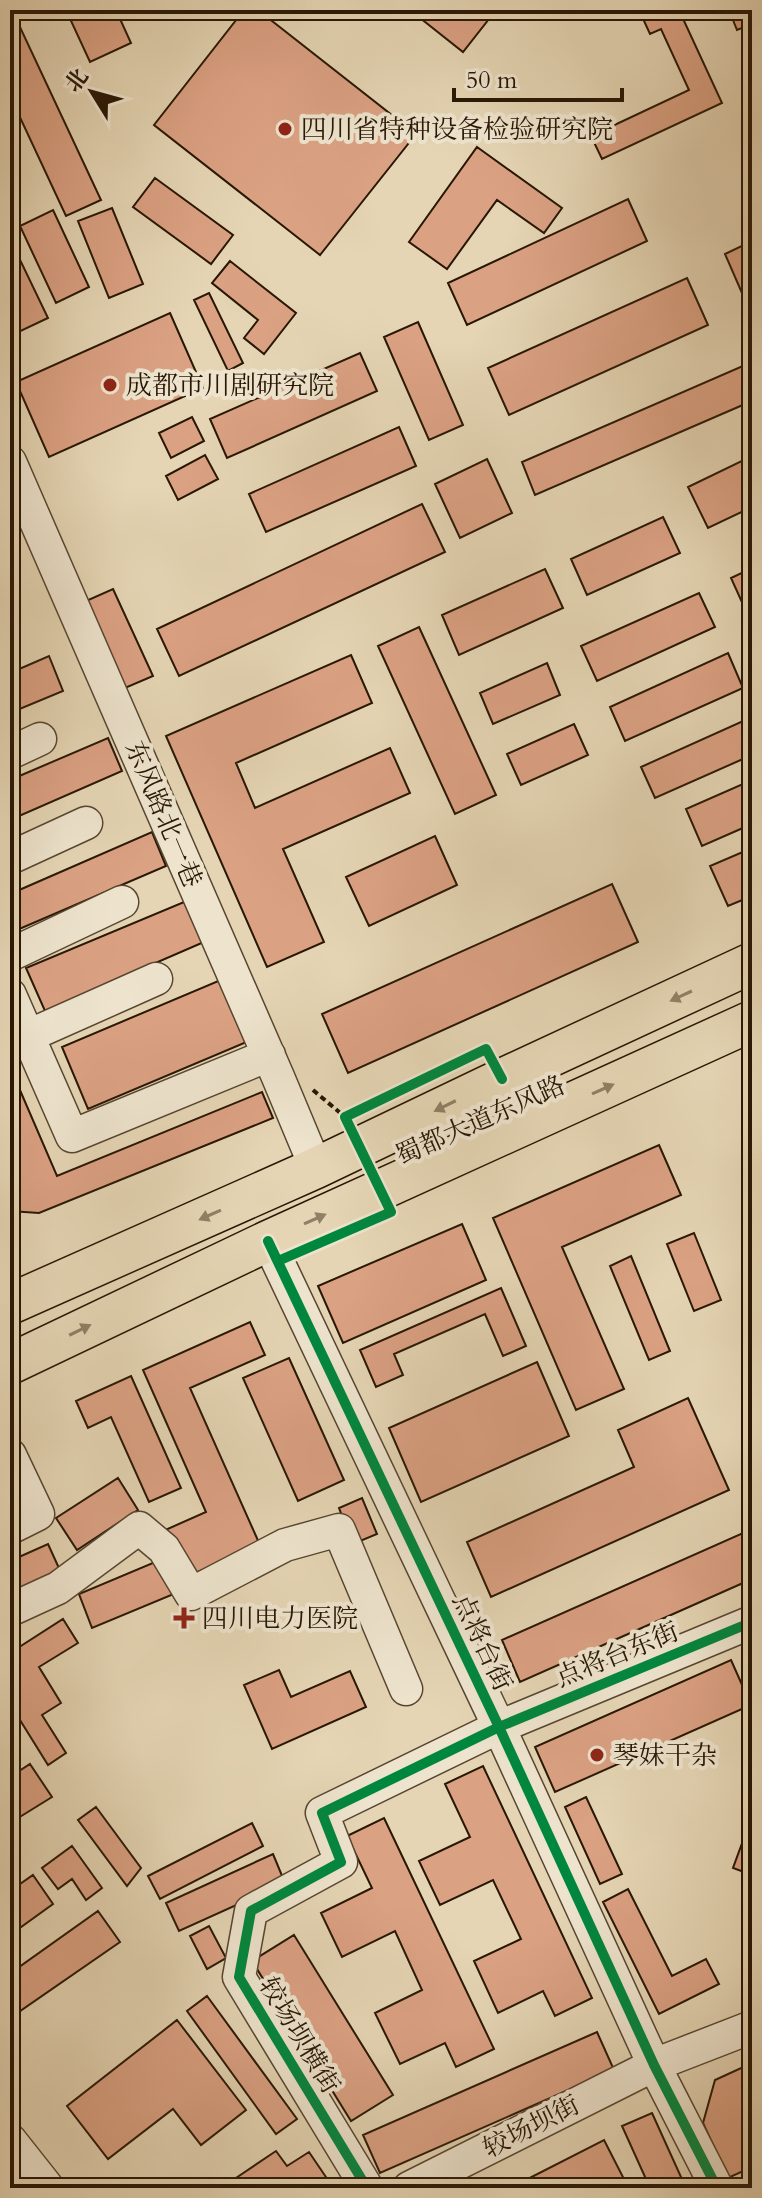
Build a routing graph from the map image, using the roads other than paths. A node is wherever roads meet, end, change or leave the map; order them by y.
1 (10, 462) edge
2 (40, 739) dead end
3 (10, 753) edge
4 (86, 823) dead end
5 (10, 858) edge
6 (122, 902) dead end
7 (10, 955) edge
8 (752, 963) edge
9 (156, 979) dead end
10 (10, 995) edge
11 (752, 1021) edge
12 (28, 1036) junction
13 (269, 1055) junction
14 (316, 1168) junction
15 (268, 1241) junction
16 (10, 1304) edge
17 (10, 1364) edge
18 (10, 1455) edge
19 (10, 1528) edge
20 (10, 1610) edge
21 (752, 1622) edge
22 (406, 1689) dead end
23 (499, 1727) junction
24 (752, 2027) edge
25 (654, 2065) junction
26 (10, 2140) edge
27 (48, 2188) edge
28 (367, 2188) edge
29 (409, 2188) edge
30 (717, 2188) edge

1 - 13 street, 东风路北一巷
2 - 3 street
4 - 5 street
6 - 7 street
8 -> 14 main road, 蜀都大道东风路
9 - 12 street
10 - 12 street
15 -> 11 main road, 蜀都大道东风路
12 - 13 street
13 - 14 street, 东风路北一巷
14 -> 16 main road, 蜀都大道东风路
17 -> 15 main road, 蜀都大道东风路
15 - 23 street, 点将台街
18 - 19 street
20 - 22 street
21 - 23 street, 点将台东街
23 - 25 street, 点将台街
23 - 28 street, 较场坝横街
24 - 25 street, 较场坝街
25 - 29 street, 较场坝街
25 - 30 street, 点将台街
26 - 27 street

